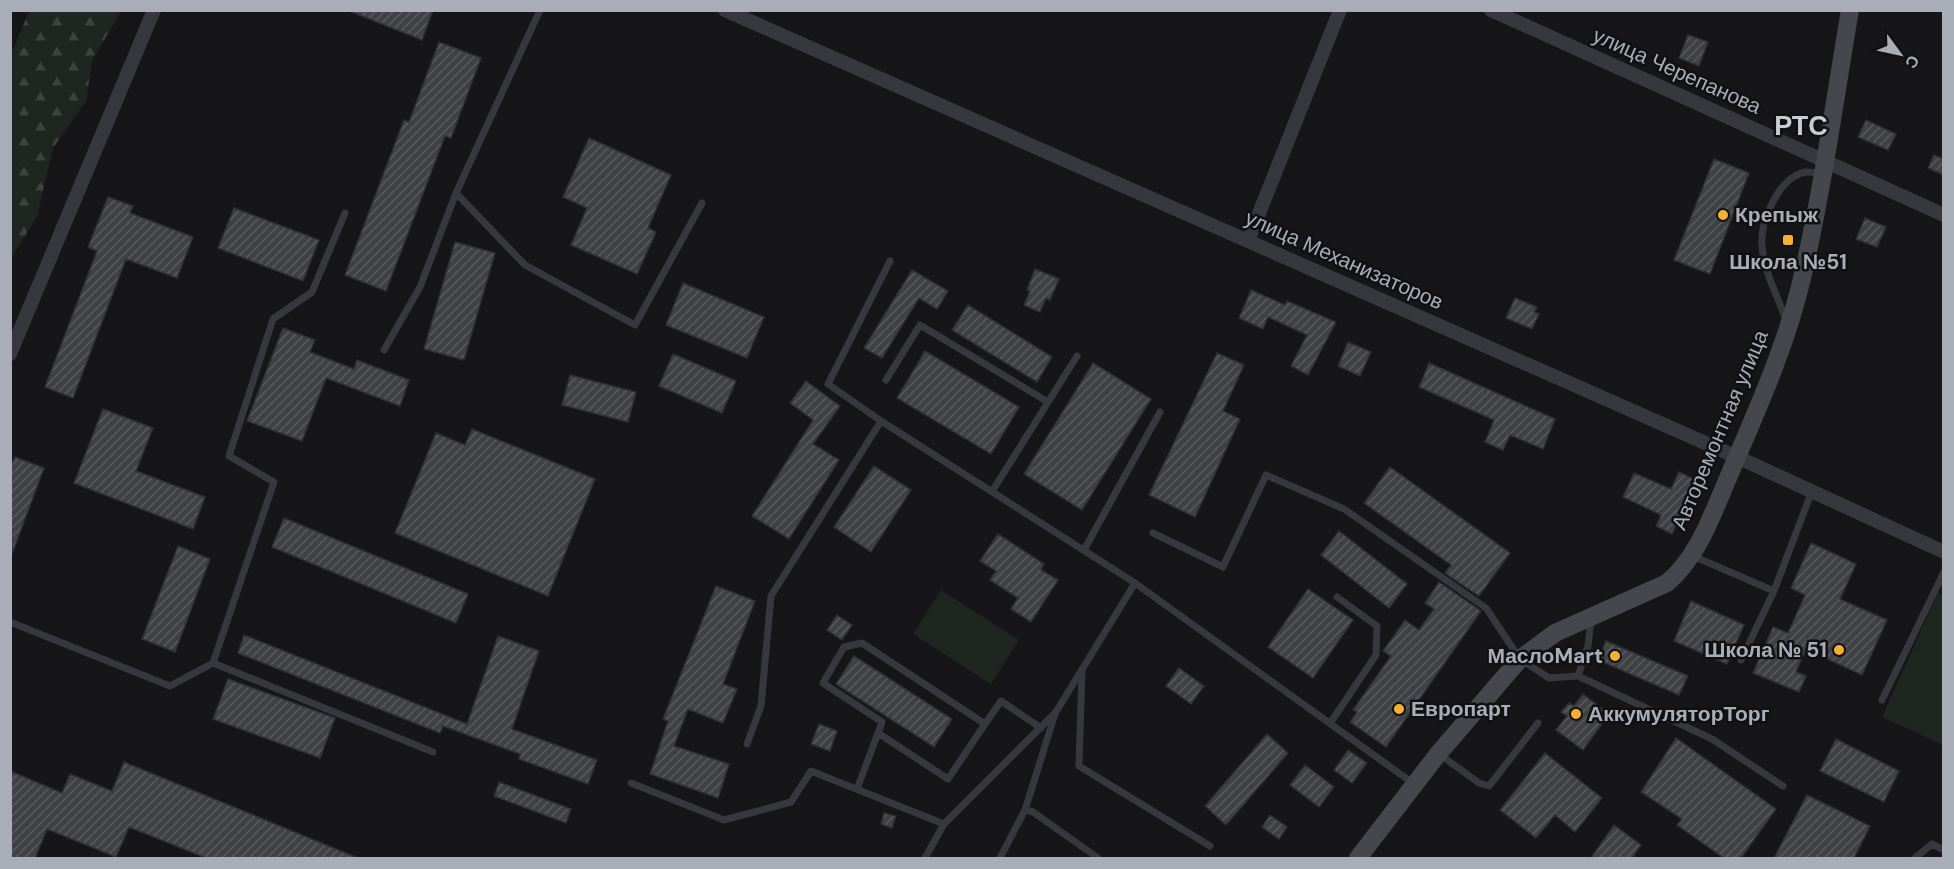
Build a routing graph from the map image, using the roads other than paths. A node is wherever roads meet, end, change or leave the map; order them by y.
1 (154, 10) edge
2 (540, 10) edge
3 (725, 10) edge
4 (1340, 10) edge
5 (1491, 10) edge
6 (1850, 10) edge
7 (1823, 168) junction
8 (456, 193) junction
9 (702, 203) dead end
10 (345, 213) dead end
11 (1944, 215) edge
12 (1248, 241) junction
13 (890, 261) dead end
14 (1788, 327) junction
15 (384, 350) dead end
16 (10, 354) edge
17 (1077, 356) dead end
18 (886, 380) dead end
19 (1048, 402) junction
20 (1160, 412) dead end
21 (881, 421) junction
22 (1737, 457) junction
23 (993, 490) junction
24 (1812, 491) junction
25 (1153, 533) dead end
26 (1084, 550) junction
27 (1944, 552) edge
28 (1691, 555) junction
29 (1944, 572) edge
30 (1135, 583) junction
31 (1774, 591) junction
32 (1337, 597) dead end
33 (1592, 615) junction
34 (10, 622) edge
35 (1520, 659) junction
36 (1742, 660) dead end
37 (213, 663) junction
38 (1082, 668) junction
39 (1578, 676) junction
40 (1882, 700) dead end
41 (1056, 712) junction
42 (1331, 722) junction
43 (1538, 723) dead end
44 (985, 724) junction
45 (1041, 728) junction
46 (878, 733) junction
47 (747, 744) dead end
48 (433, 753) dead end
49 (1438, 754) junction
50 (631, 783) dead end
51 (1414, 784) junction
52 (1783, 786) dead end
53 (857, 789) junction
54 (1026, 810) junction
55 (944, 824) junction
56 (1210, 846) dead end
57 (1944, 850) edge
58 (926, 858) edge
59 (1000, 858) edge
60 (1098, 858) edge
61 (1358, 858) edge
62 (1915, 858) edge

1 - 16 street
2 - 8 lane
3 - 12 street, улица Механизаторов
4 - 12 street
5 - 7 street, улица Черепанова
6 - 7 street, Авторемонтная улица
7 - 11 street, улица Черепанова
7 - 14 street, Авторемонтная улица
7 - 14 lane
8 - 9 lane
8 - 15 lane
10 - 37 lane
12 - 22 street, улица Механизаторов
13 - 21 lane
14 - 22 street, Авторемонтная улица
17 - 19 lane
18 - 19 lane
19 - 23 lane
20 - 26 lane
21 - 23 lane
21 - 47 lane
22 - 24 street, улица Механизаторов
22 - 28 street, Авторемонтная улица
23 - 26 lane
24 - 27 street, улица Механизаторов
24 - 31 lane
25 - 35 lane
26 - 30 lane
28 - 31 lane
28 - 33 street, Авторемонтная улица
29 - 40 lane
30 - 38 lane
30 - 42 lane
31 - 36 lane
32 - 42 lane
33 - 35 street, Авторемонтная улица
33 - 39 lane
34 - 37 lane
35 - 39 lane
35 - 49 street, Авторемонтная улица
37 - 48 lane
38 - 41 lane
38 - 56 lane
39 - 52 lane
41 - 45 lane
41 - 54 lane
42 - 51 lane
43 - 49 lane
44 - 45 lane
44 - 46 lane
44 - 46 lane
45 - 55 lane
46 - 53 lane
49 - 51 street, Авторемонтная улица
50 - 53 lane
51 - 61 street, Авторемонтная улица
53 - 55 lane
54 - 59 lane
54 - 60 lane
55 - 58 lane
57 - 62 lane

